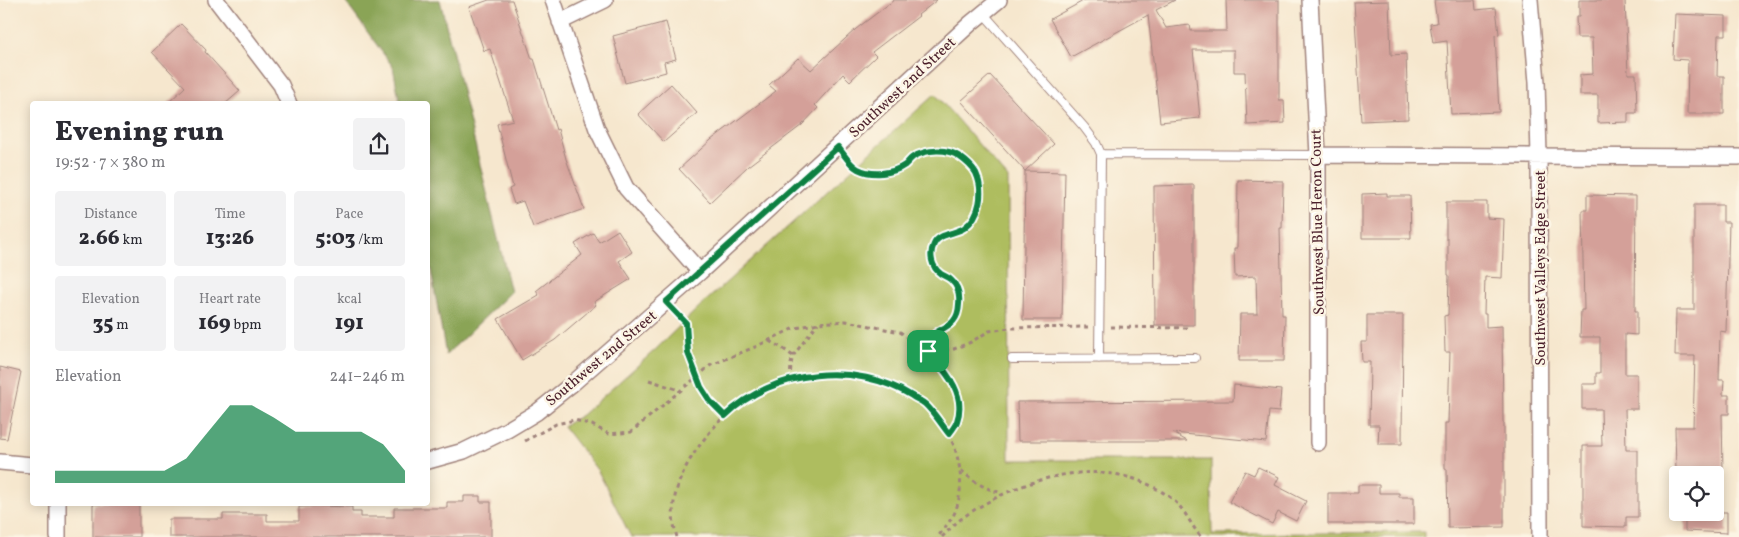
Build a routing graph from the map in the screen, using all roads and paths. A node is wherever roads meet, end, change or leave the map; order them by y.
1 (216, 0) edge
2 (553, 0) edge
3 (605, 0) edge
4 (999, 0) edge
5 (1310, 0) edge
6 (1530, 0) edge
7 (983, 13) junction
8 (560, 22) junction
9 (288, 101) edge
10 (838, 147) junction
11 (1101, 154) junction
12 (1318, 155) junction
13 (1539, 156) junction
14 (1739, 157) edge
15 (700, 272) junction
16 (666, 302) junction
17 (818, 323) junction
18 (1099, 327) junction
19 (1191, 328) dead end
20 (768, 341) junction
21 (928, 351) junction
22 (793, 356) junction
23 (1195, 358) dead end
24 (1012, 359) dead end
25 (1098, 359) junction
26 (697, 376) junction
27 (648, 380) dead end
28 (790, 380) junction
29 (680, 390) junction
30 (725, 416) junction
31 (508, 430) junction
32 (949, 434) junction
33 (1318, 443) dead end
34 (430, 461) edge
35 (0, 462) edge
36 (30, 465) edge
37 (960, 470) junction
38 (1002, 493) junction
39 (58, 506) edge
40 (58, 537) edge
41 (677, 537) edge
42 (938, 537) edge
43 (942, 537) edge
44 (1201, 537) edge
45 (1540, 537) edge

1 - 9 street
2 - 8 street
3 - 8 street
4 - 7 street, Southwest 2nd Street
5 - 12 street, Southwest Blue Heron Court
6 - 13 street, Southwest Valleys Edge Street
7 - 10 street, Southwest 2nd Street
7 - 11 lane
8 - 15 street
10 - 15 street, Southwest 2nd Street
10 - 21 path
11 - 12 lane
11 - 18 lane
12 - 13 street
12 - 33 street, Southwest Blue Heron Court
13 - 14 street
13 - 45 street, Southwest Valleys Edge Street
15 - 16 street, Southwest 2nd Street
16 - 26 path
16 - 31 street, Southwest 2nd Street
17 - 20 path
17 - 21 path
17 - 22 path
18 - 19 path
18 - 21 path
18 - 25 lane
20 - 22 path
20 - 26 path
21 - 32 path
22 - 28 path
23 - 25 lane
24 - 25 lane
26 - 29 path
26 - 30 path
27 - 29 path
28 - 30 path
28 - 32 path
29 - 31 path
30 - 41 path
31 - 34 street, Southwest 2nd Street
32 - 37 path
35 - 36 street
37 - 38 path
37 - 42 path
38 - 43 path
38 - 44 path
39 - 40 street

